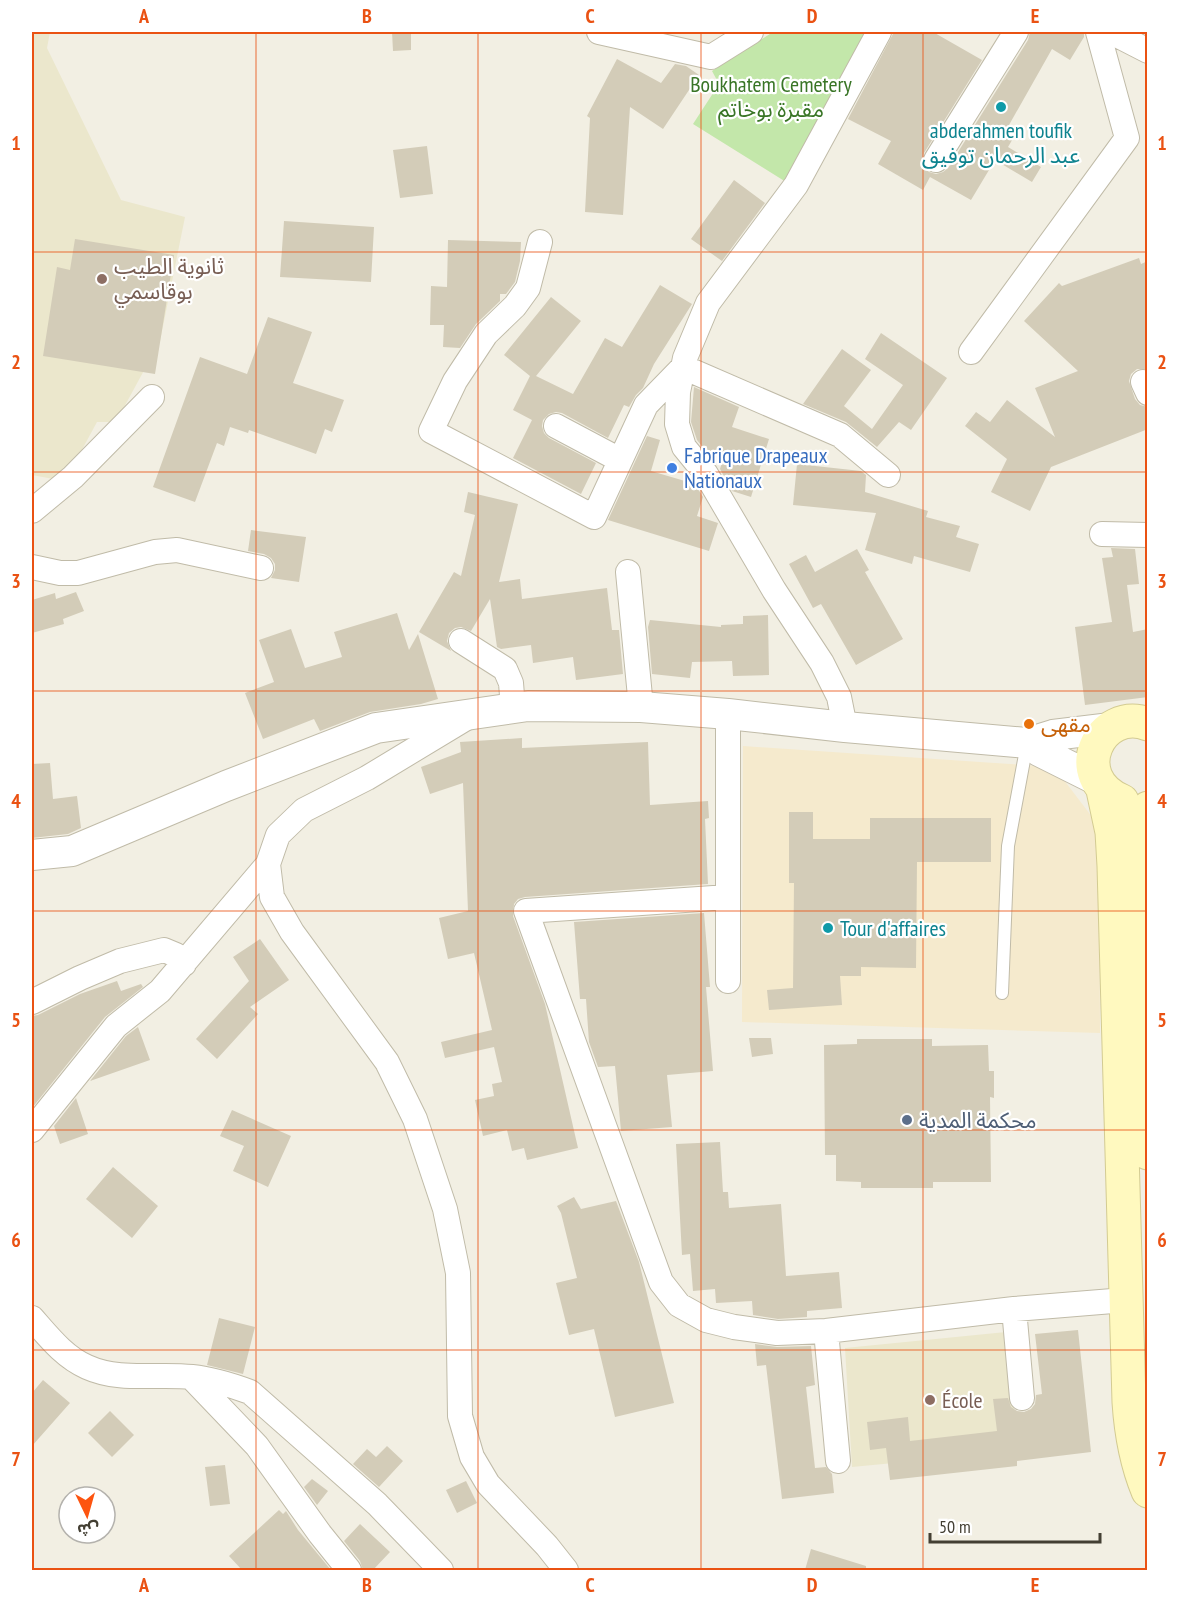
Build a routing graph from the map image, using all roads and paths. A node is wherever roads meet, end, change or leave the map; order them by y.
1 (599, 32) edge
2 (751, 32) edge
3 (879, 32) edge
4 (1016, 32) edge
5 (1098, 32) edge
6 (1111, 32) edge
7 (1148, 51) edge
8 (936, 160) dead end
9 (540, 242) dead end
10 (971, 352) dead end
11 (683, 368) junction
12 (152, 397) dead end
13 (556, 426) dead end
14 (620, 460) junction
15 (888, 475) dead end
16 (32, 512) edge
17 (1102, 534) dead end
18 (1148, 535) edge
19 (32, 567) edge
20 (261, 568) dead end
21 (628, 572) dead end
22 (461, 640) dead end
23 (641, 707) junction
24 (513, 708) junction
25 (473, 714) junction
26 (728, 714) junction
27 (1146, 723) edge
28 (845, 727) junction
29 (1111, 728) junction
30 (1027, 743) junction
31 (1100, 785) junction
32 (1148, 800) edge
33 (1148, 808) edge
34 (32, 855) edge
35 (268, 864) junction
36 (728, 897) junction
37 (184, 964) junction
38 (728, 981) dead end
39 (1002, 993) dead end
40 (32, 1002) edge
41 (32, 1130) edge
42 (1148, 1153) edge
43 (1136, 1265) edge
44 (1125, 1300) junction
45 (1014, 1309) junction
46 (32, 1318) edge
47 (826, 1331) junction
48 (191, 1377) junction
49 (1022, 1398) dead end
50 (838, 1461) dead end
51 (1148, 1491) edge
52 (349, 1570) edge
53 (441, 1570) edge
54 (566, 1570) edge

1 - 2 street
3 - 11 street
4 - 8 street
5 - 10 street
6 - 7 street
9 - 14 street
11 - 14 street
11 - 15 street
11 - 28 street
12 - 16 street
13 - 14 street
17 - 18 street
19 - 20 street
21 - 23 street
22 - 24 street
23 - 24 street
23 - 26 street
24 - 25 street
25 - 34 street
25 - 35 street
26 - 28 street
26 - 36 street
27 - 29 main road
28 - 30 street
29 - 30 street
29 - 31 main road
30 - 31 street
30 - 39 lane
31 - 32 main road
31 - 43 main road
33 - 42 main road
35 - 37 street
35 - 54 street
36 - 38 street
36 - 47 street
37 - 40 street
37 - 41 street
43 - 44 main road
44 - 45 street
44 - 51 main road
45 - 47 street
45 - 49 street
46 - 48 street
47 - 50 street
48 - 52 street
48 - 53 street

